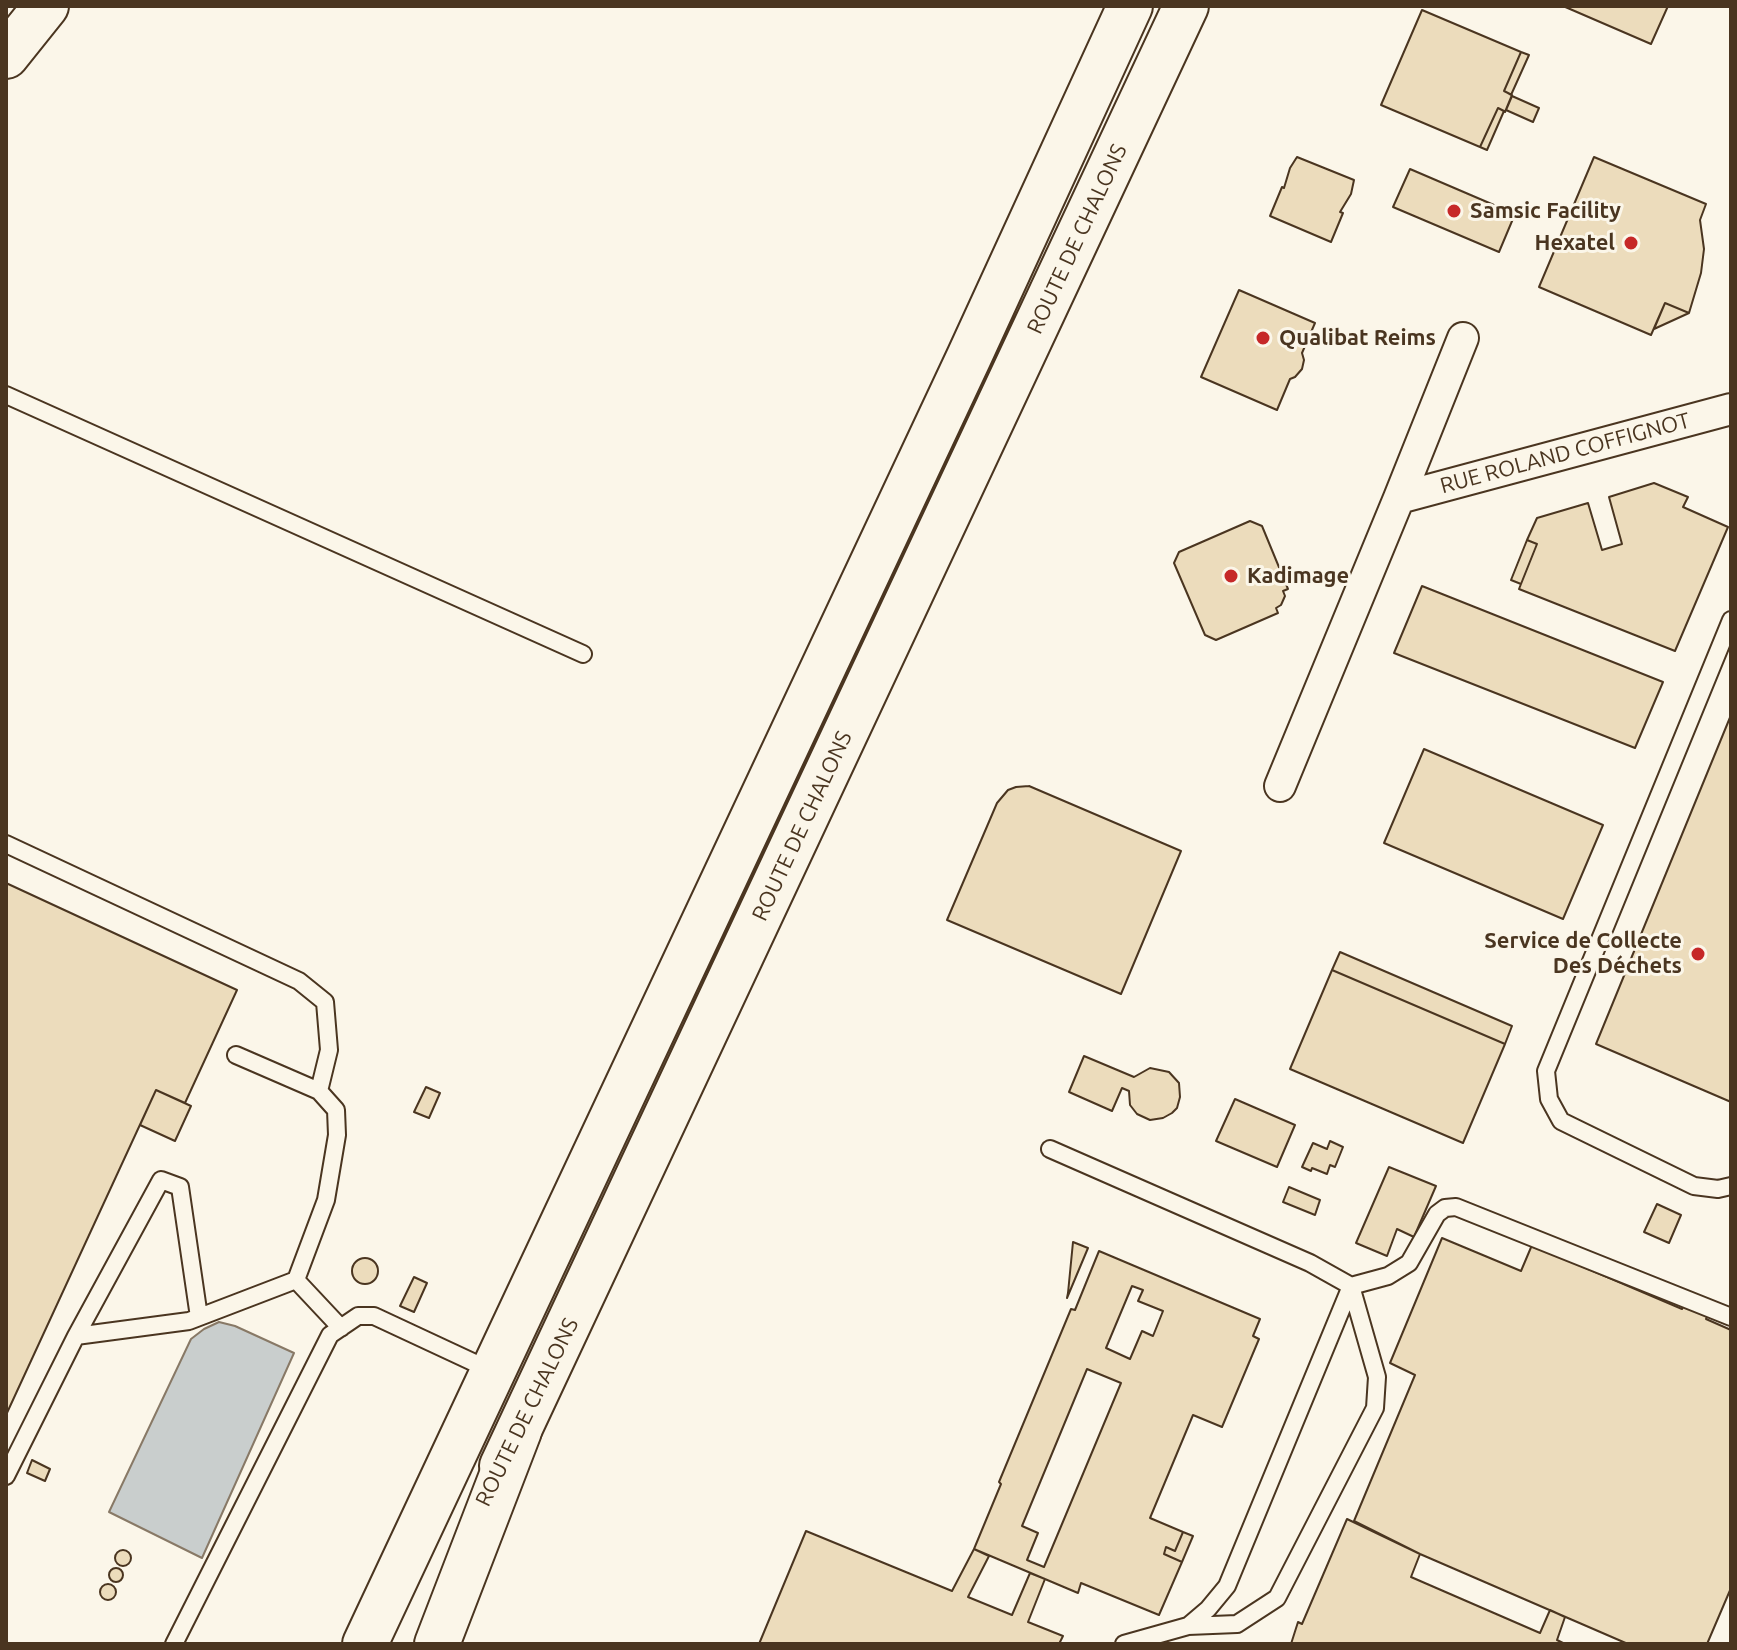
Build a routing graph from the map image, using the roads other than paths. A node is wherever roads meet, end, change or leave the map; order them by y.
1 (46, 6) edge
2 (1130, 6) edge
3 (1186, 6) edge
4 (1195, 6) edge
5 (6, 56) edge
6 (1148, 88) junction
7 (1463, 338) dead end
8 (6, 395) edge
9 (1731, 409) edge
10 (1399, 498) junction
11 (1731, 620) edge
12 (583, 654) dead end
13 (1280, 786) dead end
14 (6, 844) edge
15 (236, 1055) dead end
16 (319, 1091) junction
17 (1050, 1149) dead end
18 (1731, 1186) edge
19 (296, 1280) junction
20 (1351, 1286) junction
21 (199, 1317) junction
22 (1731, 1317) edge
23 (341, 1328) junction
24 (76, 1336) junction
25 (493, 1372) junction
26 (519, 1431) junction
27 (6, 1476) edge
28 (1188, 1626) junction
29 (174, 1644) edge
30 (365, 1644) edge
31 (414, 1644) edge
32 (437, 1644) edge
33 (1124, 1644) edge

1 - 5 main road
2 - 25 main road, ROUTE DE CHALONS
3 - 6 main road, ROUTE DE CHALONS
4 - 6 lane
6 - 26 main road, ROUTE DE CHALONS
7 - 10 street, RUE ROLAND COFFIGNOT
8 - 12 lane
9 - 10 street, RUE ROLAND COFFIGNOT
10 - 13 street, RUE ROLAND COFFIGNOT
11 - 18 lane
14 - 16 lane
15 - 16 lane
16 - 19 lane
17 - 20 lane
19 - 21 lane
19 - 23 lane
20 - 22 lane
20 - 28 lane
20 - 28 lane
21 - 24 lane
21 - 24 lane
23 - 25 lane
23 - 29 lane
24 - 27 lane
25 - 30 main road, ROUTE DE CHALONS
26 - 31 main road, ROUTE DE CHALONS
26 - 32 main road
28 - 33 lane

